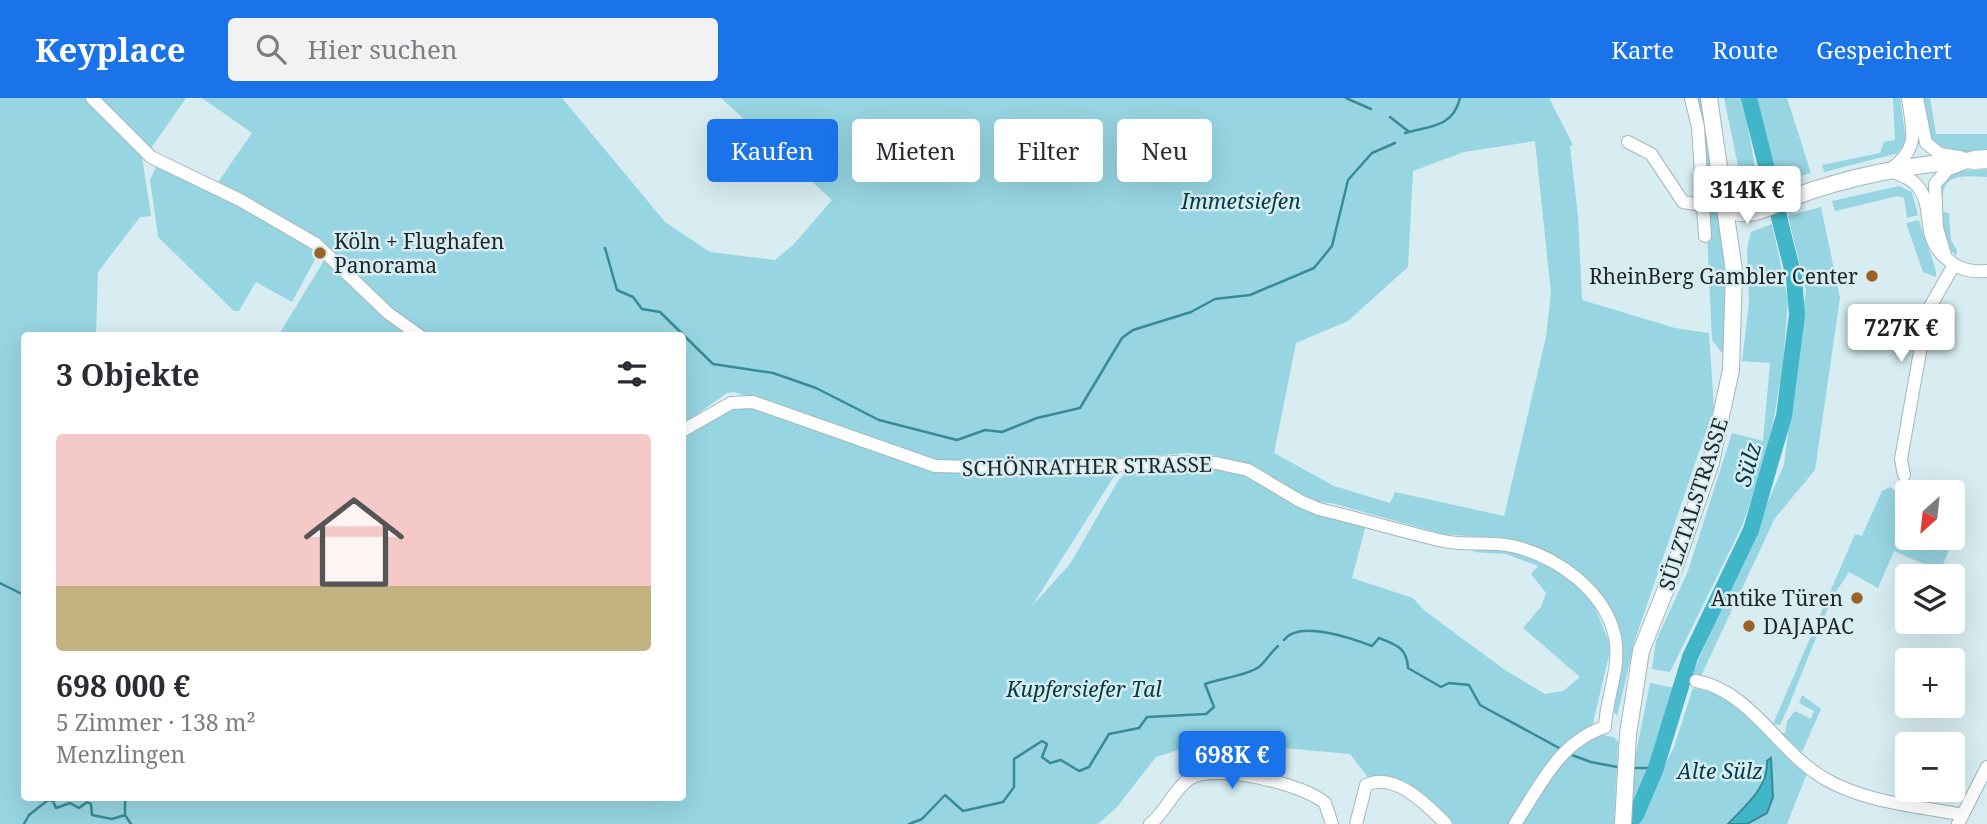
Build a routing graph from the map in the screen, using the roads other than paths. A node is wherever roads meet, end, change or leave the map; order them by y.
1 (92, 98) edge
2 (1691, 98) edge
3 (1709, 98) edge
4 (1908, 98) edge
5 (1917, 98) edge
6 (1628, 142) dead end
7 (1980, 159) edge
8 (1889, 171) junction
9 (1701, 205) junction
10 (1726, 206) junction
11 (1758, 206) junction
12 (1705, 236) dead end
13 (1732, 248) junction
14 (1950, 262) junction
15 (1987, 271) edge
16 (414, 332) edge
17 (686, 429) edge
18 (1904, 475) dead end
19 (1696, 681) dead end
20 (1607, 713) junction
21 (1605, 727) junction
22 (1629, 729) junction
23 (1987, 766) edge
24 (1961, 820) edge
25 (1150, 824) edge
26 (1332, 824) edge
27 (1356, 824) edge
28 (1446, 824) edge
29 (1515, 824) edge
30 (1623, 824) edge

1 - 16 street
2 - 9 street
3 - 10 main road, SÜLZTALSTRASSE
4 - 8 street
5 - 7 street
6 - 9 street
7 - 8 main road
7 - 14 street
8 - 11 main road
8 - 14 street
9 - 12 street
10 - 11 main road
10 - 13 main road, SÜLZTALSTRASSE
11 - 13 main road
13 - 22 main road, SÜLZTALSTRASSE
14 - 15 street
14 - 18 street
17 - 20 street, SCHÖNRATHER STRASSE
19 - 24 street
20 - 21 street, SCHÖNRATHER STRASSE
20 - 22 street
21 - 22 street
21 - 29 street
22 - 30 main road, SÜLZTALSTRASSE
23 - 24 street
25 - 26 street
27 - 28 street

